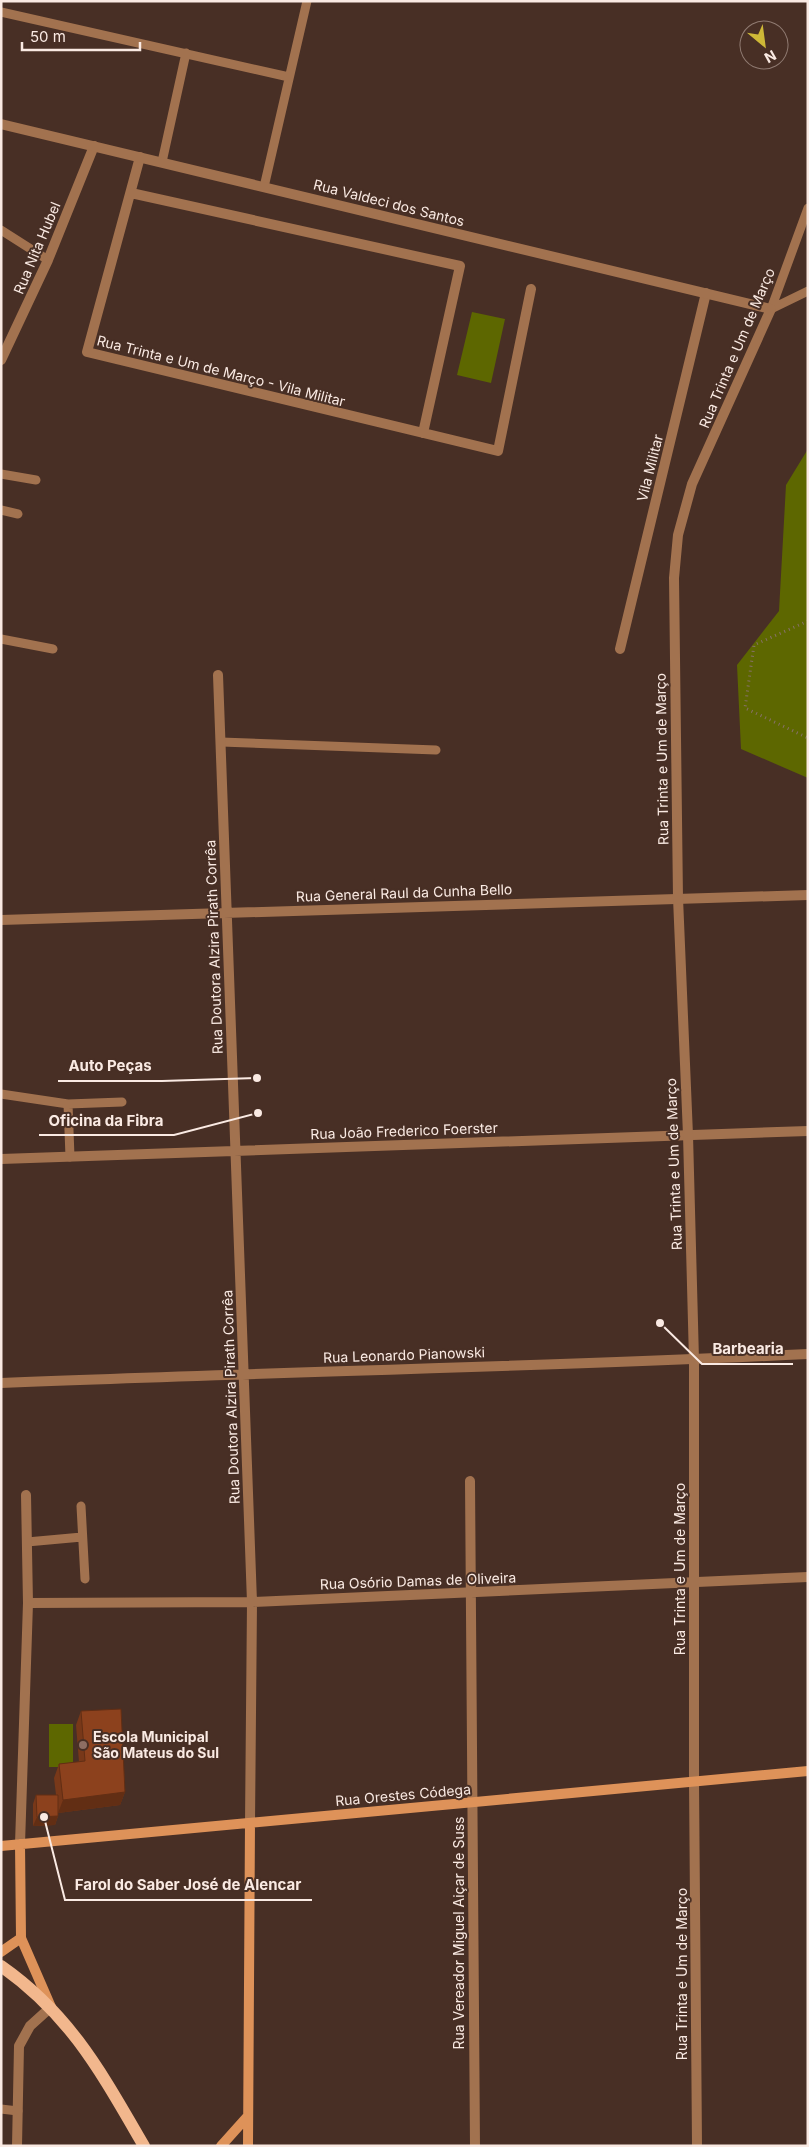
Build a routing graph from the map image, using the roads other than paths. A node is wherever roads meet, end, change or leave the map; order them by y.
1 (307, 1) edge
2 (1, 12) edge
3 (186, 54) junction
4 (289, 77) junction
5 (1, 124) edge
6 (94, 146) junction
7 (140, 157) junction
8 (162, 162) junction
9 (264, 187) junction
10 (131, 193) junction
11 (808, 208) edge
12 (1, 230) edge
13 (48, 260) junction
14 (531, 288) dead end
15 (808, 291) edge
16 (706, 293) junction
17 (771, 309) junction
18 (5, 342) edge
19 (1, 360) edge
20 (423, 433) junction
21 (1, 474) edge
22 (36, 480) dead end
23 (1, 510) edge
24 (18, 514) dead end
25 (1, 639) edge
26 (53, 649) dead end
27 (620, 649) dead end
28 (218, 675) dead end
29 (221, 742) junction
30 (436, 750) dead end
31 (808, 895) edge
32 (678, 898) junction
33 (227, 912) junction
34 (1, 920) edge
35 (1, 1094) edge
36 (122, 1102) dead end
37 (68, 1104) junction
38 (808, 1131) edge
39 (688, 1135) junction
40 (236, 1151) junction
41 (70, 1157) junction
42 (1, 1159) edge
43 (808, 1354) edge
44 (694, 1360) junction
45 (243, 1373) junction
46 (1, 1383) edge
47 (470, 1481) dead end
48 (26, 1496) dead end
49 (81, 1506) dead end
50 (82, 1537) junction
51 (27, 1542) junction
52 (808, 1577) edge
53 (85, 1578) dead end
54 (694, 1583) junction
55 (471, 1593) junction
56 (252, 1602) junction
57 (28, 1604) junction
58 (808, 1771) edge
59 (694, 1782) junction
60 (472, 1803) junction
61 (250, 1824) junction
62 (20, 1844) junction
63 (1, 1846) edge
64 (21, 1938) junction
65 (1, 1952) edge
66 (1, 1966) edge
67 (51, 2007) junction
68 (1, 2109) edge
69 (18, 2111) junction
70 (248, 2117) junction
71 (17, 2146) edge
72 (144, 2146) edge
73 (221, 2146) edge
74 (248, 2146) edge
75 (474, 2146) edge
76 (697, 2146) edge

1 - 4 lane
2 - 3 lane
3 - 4 lane
3 - 8 lane
4 - 9 lane
5 - 6 street, Rua Valdeci dos Santos
6 - 7 street, Rua Valdeci dos Santos
6 - 13 street, Rua Nita Hubel
7 - 8 street, Rua Valdeci dos Santos
7 - 10 street, Rua Trinta e Um de Março - Vila Militar
8 - 9 street, Rua Valdeci dos Santos
9 - 16 street, Rua Valdeci dos Santos
10 - 20 street
10 - 20 street, Rua Trinta e Um de Março - Vila Militar
11 - 17 lane, Rua Trinta e Um de Março
12 - 13 lane
13 - 18 street, Rua Nita Hubel
14 - 20 street, Rua Trinta e Um de Março - Vila Militar
15 - 17 lane
16 - 17 street, Rua Valdeci dos Santos
16 - 27 street, Vila Militar
17 - 32 street, Rua Trinta e Um de Março
18 - 19 street, Rua Nita Hubel
21 - 22 lane
23 - 24 lane
25 - 26 lane
28 - 29 street, Rua Doutora Alzira Pirath Corrêa
29 - 30 lane
29 - 33 street, Rua Doutora Alzira Pirath Corrêa
31 - 32 street, Rua General Raul da Cunha Bello
32 - 33 street, Rua General Raul da Cunha Bello
32 - 39 street, Rua Trinta e Um de Março
33 - 34 street, Rua General Raul da Cunha Bello
33 - 40 street, Rua Doutora Alzira Pirath Corrêa
35 - 37 lane
36 - 37 lane
37 - 41 lane
38 - 39 street, Rua João Frederico Foerster
39 - 40 street, Rua João Frederico Foerster
39 - 44 street, Rua Trinta e Um de Março
40 - 41 street, Rua João Frederico Foerster
40 - 45 street, Rua Doutora Alzira Pirath Corrêa
41 - 42 street, Rua João Frederico Foerster
43 - 44 street, Rua Leonardo Pianowski
44 - 45 street, Rua Leonardo Pianowski
44 - 54 street, Rua Trinta e Um de Março
45 - 46 street, Rua Leonardo Pianowski
45 - 56 street, Rua Doutora Alzira Pirath Corrêa
47 - 55 street, Rua Vereador Miguel Aiçar de Suss
48 - 51 street
49 - 50 lane
50 - 51 lane
50 - 53 lane
51 - 57 street
52 - 54 street, Rua Osório Damas de Oliveira
54 - 55 street, Rua Osório Damas de Oliveira
54 - 59 street, Rua Trinta e Um de Março
55 - 56 street, Rua Osório Damas de Oliveira
55 - 60 street, Rua Vereador Miguel Aiçar de Suss
56 - 57 street, Rua Osório Damas de Oliveira
56 - 61 street, Rua Doutora Alzira Pirath Corrêa
57 - 62 street
58 - 59 main road, Rua Orestes Códega
59 - 60 main road, Rua Orestes Códega
59 - 76 street, Rua Trinta e Um de Março
60 - 61 main road, Rua Orestes Códega
60 - 75 street, Rua Vereador Miguel Aiçar de Suss
61 - 62 main road, Rua Orestes Códega
61 - 70 main road, Rua Doutora Alzira Pirath Corrêa
62 - 63 main road, Rua Orestes Códega
62 - 64 main road
64 - 65 main road
64 - 67 main road
66 - 67 main road
67 - 69 street
67 - 72 main road
68 - 69 lane
69 - 71 street
70 - 73 main road
70 - 74 main road, Rua Doutora Alzira Pirath Corrêa

